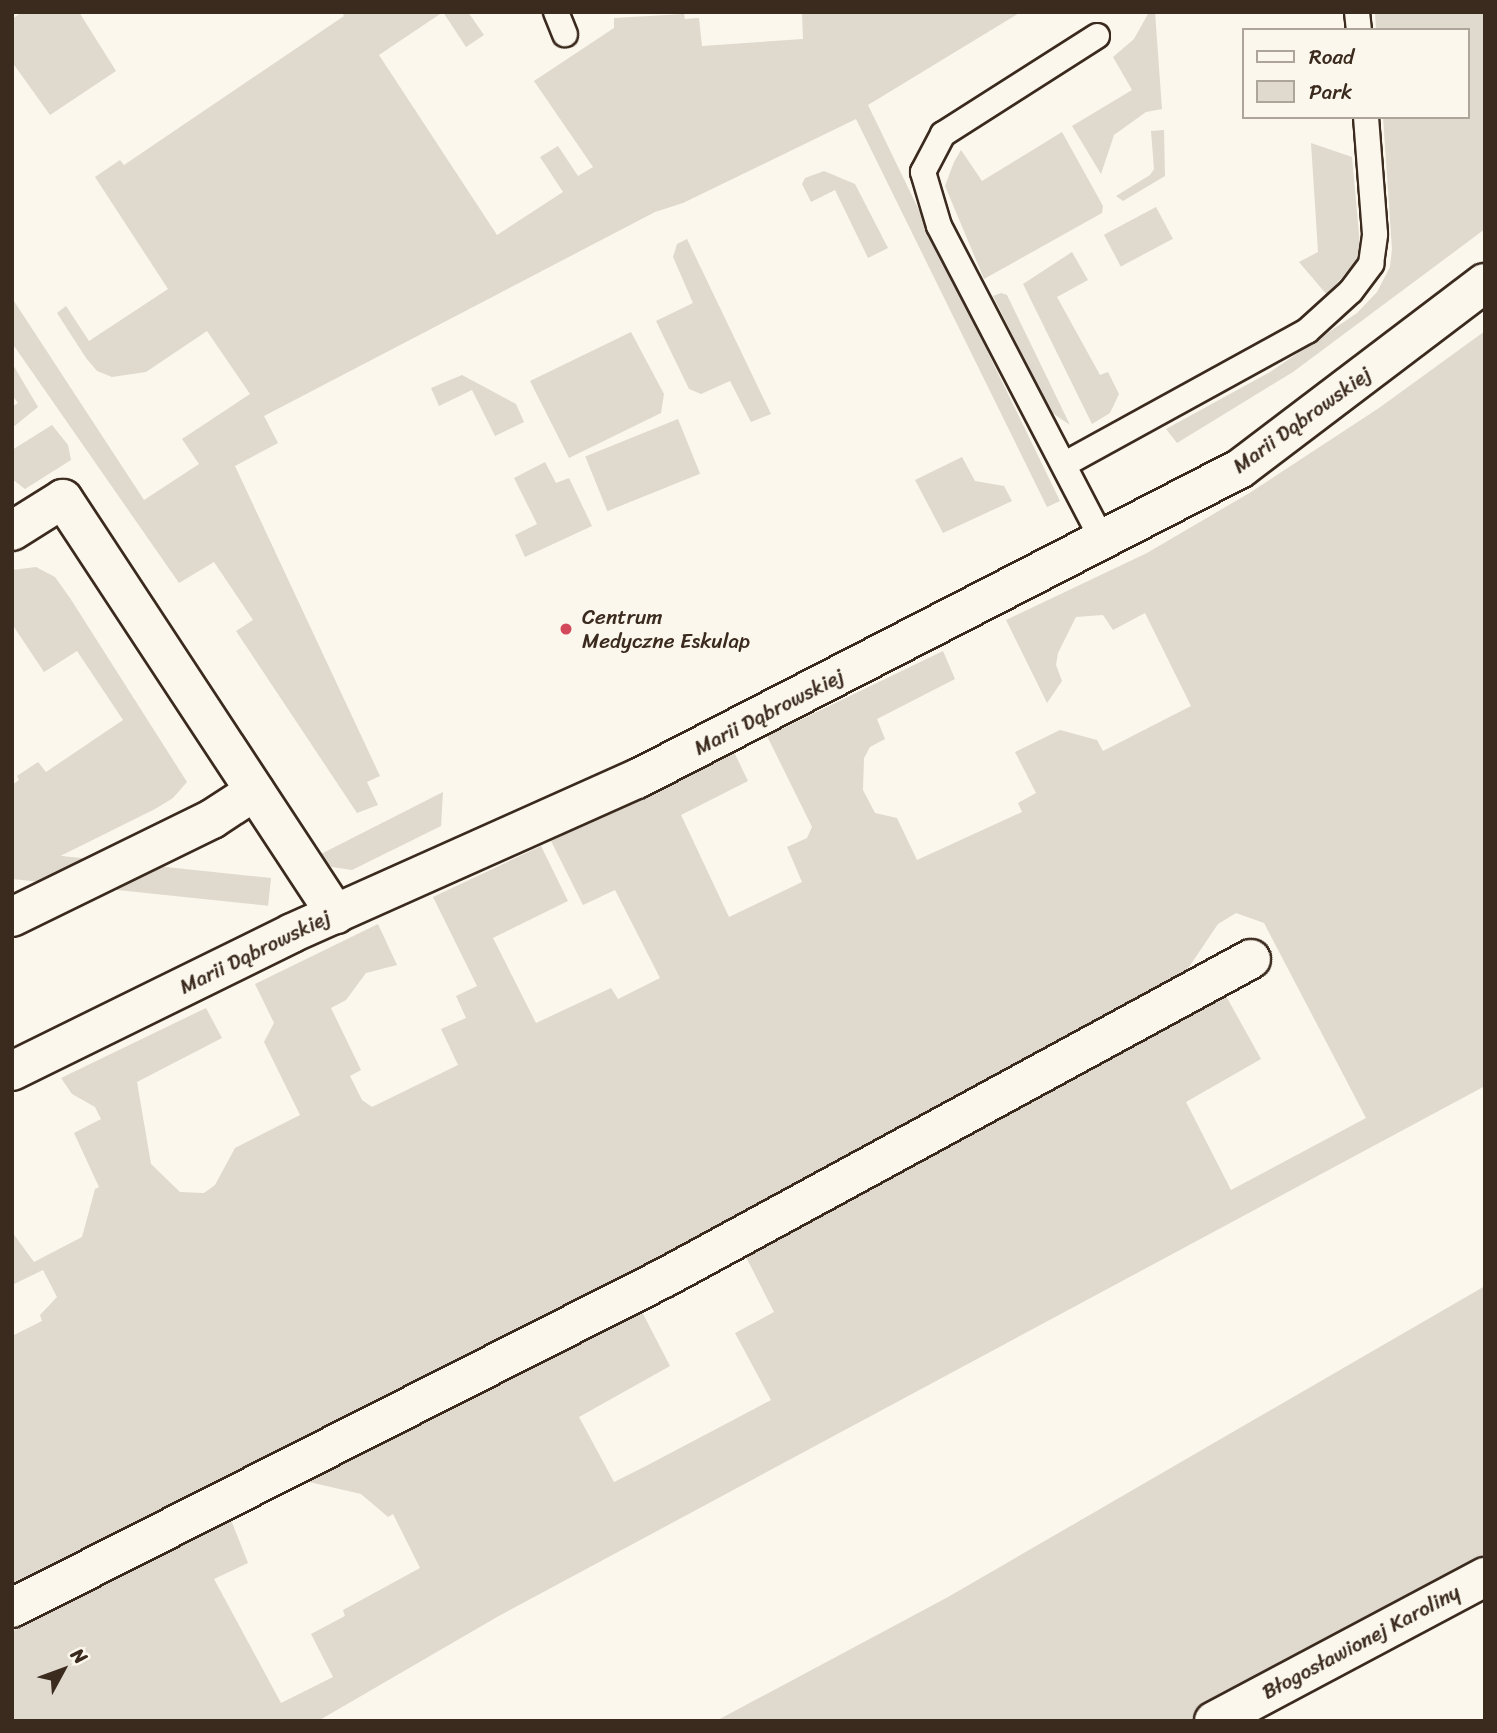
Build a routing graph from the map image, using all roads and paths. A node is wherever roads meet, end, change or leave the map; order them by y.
1 (1097, 36) dead end
2 (1366, 119) edge
3 (1485, 283) edge
4 (1065, 464) junction
5 (12, 531) edge
6 (1103, 541) junction
7 (255, 790) junction
8 (336, 914) junction
9 (12, 917) edge
10 (1251, 959) dead end
11 (12, 1071) edge
12 (1485, 1577) edge
13 (12, 1608) edge
14 (1226, 1714) edge

1 - 4 lane
2 - 4 lane
3 - 6 street, Marii Dąbrowskiej
4 - 6 lane
5 - 7 street
6 - 8 street, Marii Dąbrowskiej
7 - 8 street
7 - 9 street
8 - 11 street, Marii Dąbrowskiej
10 - 13 street
12 - 14 street, Błogosławionej Karoliny

